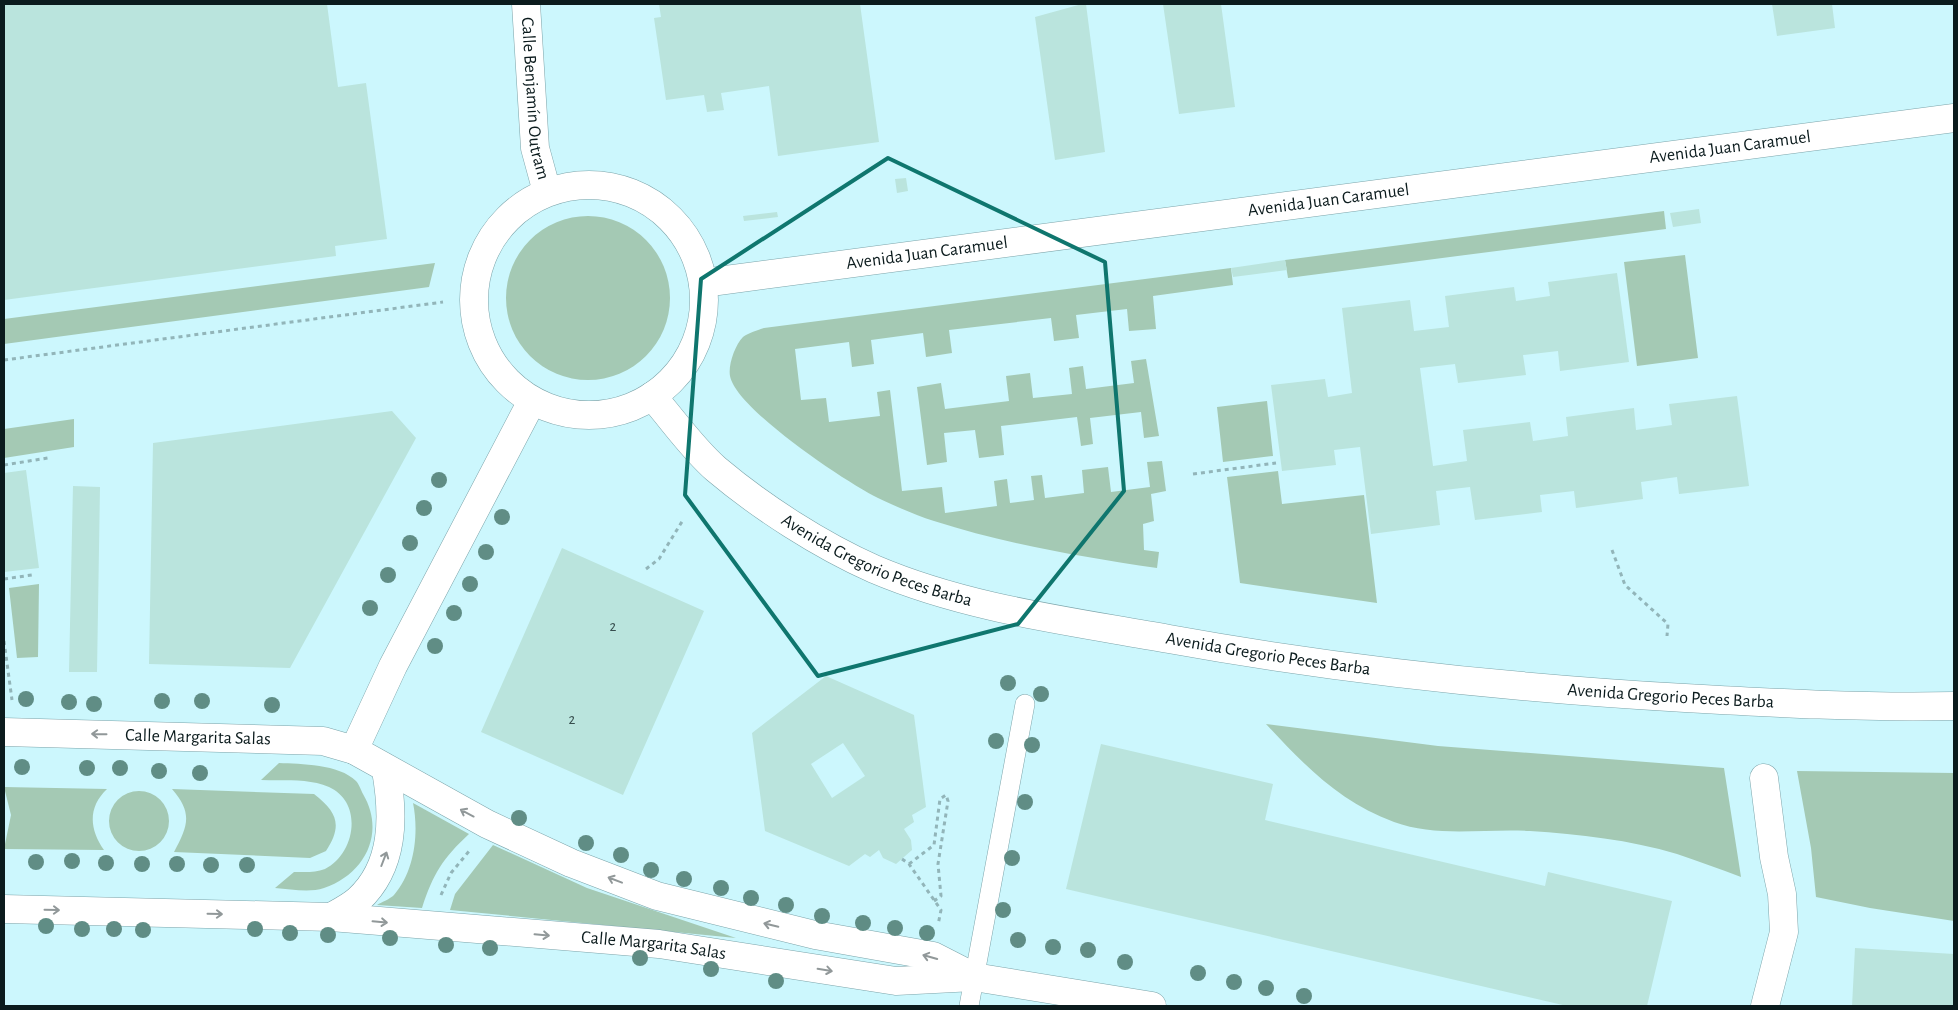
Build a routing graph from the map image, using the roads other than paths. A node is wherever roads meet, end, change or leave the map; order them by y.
1 (526, 4) edge
2 (1954, 118) edge
3 (547, 192) junction
4 (703, 283) junction
5 (652, 396) junction
6 (532, 400) junction
7 (1025, 704) dead end
8 (1954, 706) edge
9 (4, 732) edge
10 (354, 750) junction
11 (386, 770) junction
12 (1764, 778) dead end
13 (4, 909) edge
14 (332, 917) junction
15 (974, 977) junction
16 (969, 1006) edge
17 (1152, 1006) edge
18 (1765, 1006) edge

1 - 3 street, Calle Benjamín Outram
2 - 4 street, Avenida Juan Caramuel
3 - 4 street
3 - 6 street
4 - 5 street
5 - 6 street
5 - 8 street, Avenida Gregorio Peces Barba
6 - 10 street
7 - 15 lane
10 -> 9 street, Calle Margarita Salas
10 - 11 street, Calle Margarita Salas
14 -> 11 street
15 -> 11 street, Calle Margarita Salas
12 - 18 street
13 -> 14 street, Calle Margarita Salas
14 -> 15 street, Calle Margarita Salas
15 - 16 lane
15 - 17 street, Calle Margarita Salas

